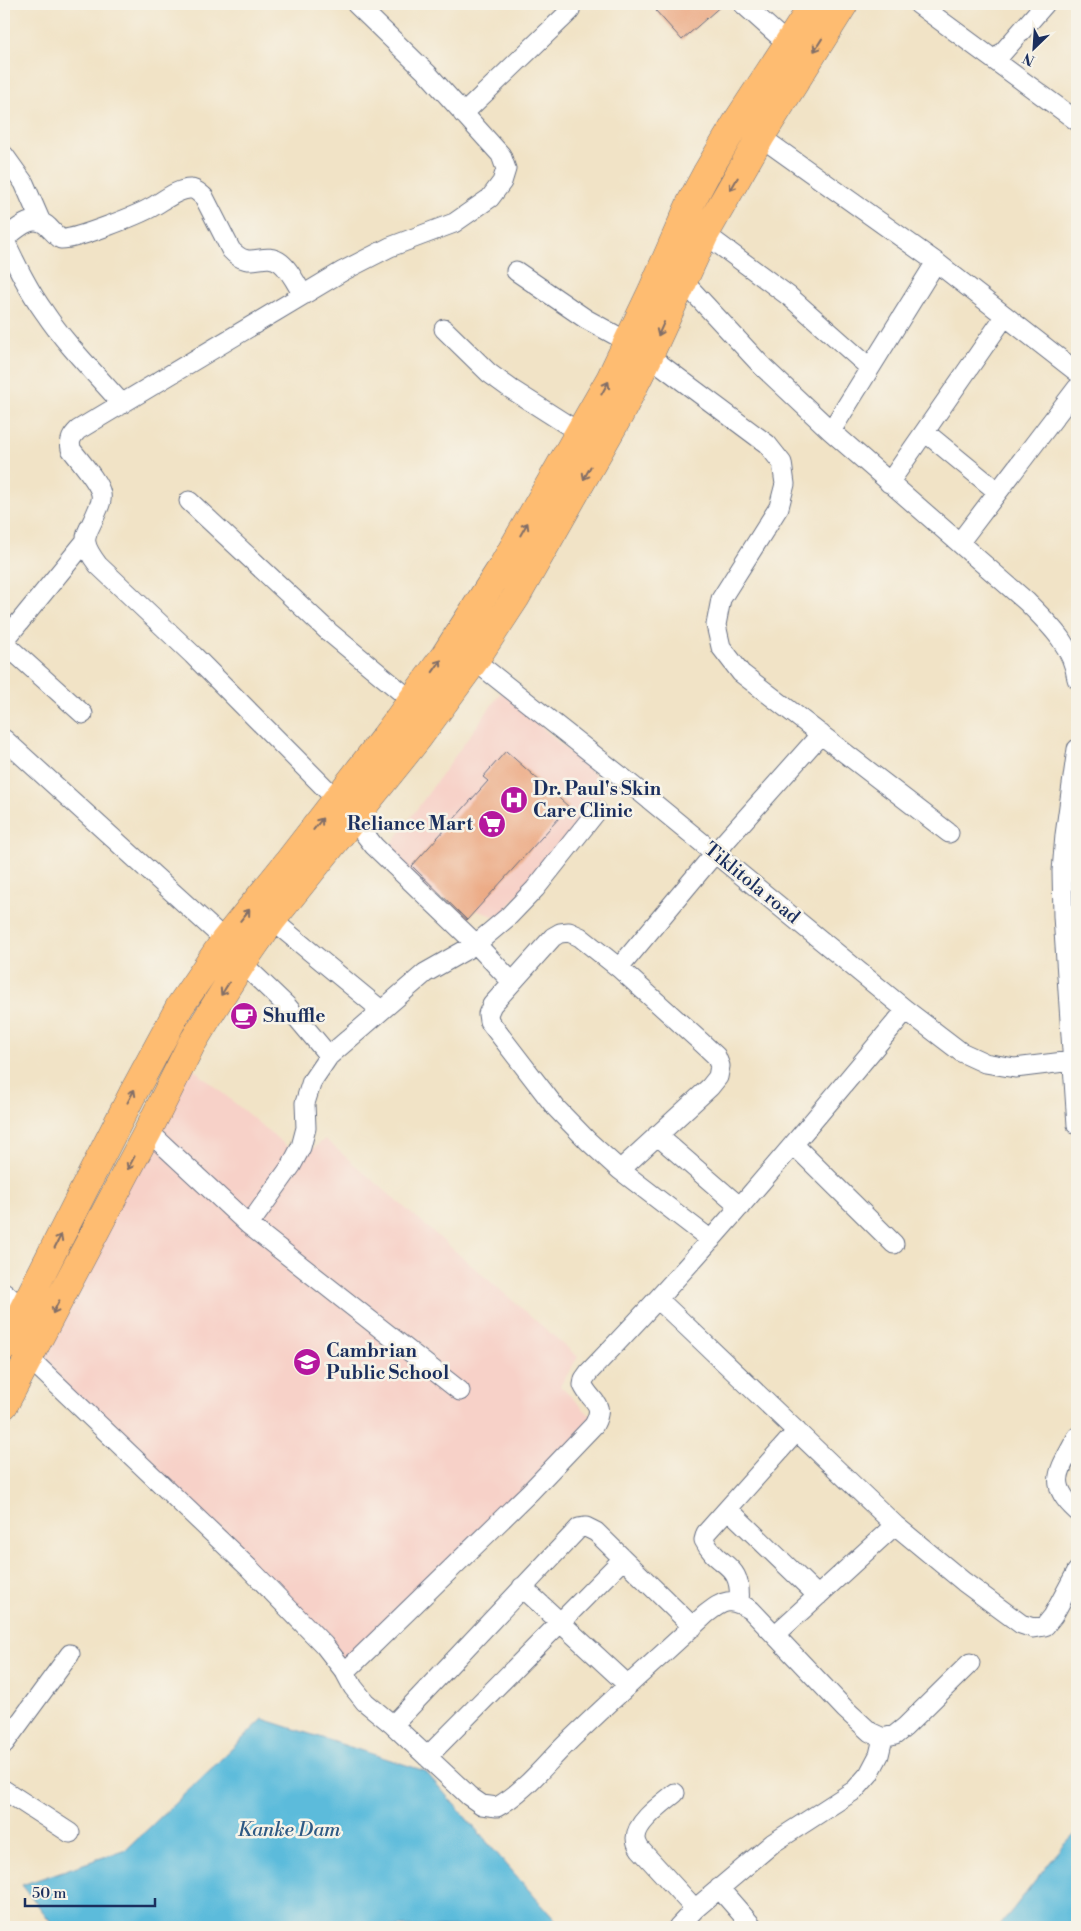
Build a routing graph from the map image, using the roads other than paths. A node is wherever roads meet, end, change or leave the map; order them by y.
1 (356, 4) edge
2 (743, 4) edge
3 (814, 4) edge
4 (844, 4) edge
5 (918, 4) edge
6 (1045, 4) edge
7 (570, 11) dead end
8 (788, 45) junction
9 (996, 60) junction
10 (463, 114) junction
11 (738, 120) junction
12 (1077, 121) edge
13 (761, 136) junction
14 (4, 155) edge
15 (41, 222) junction
16 (705, 234) junction
17 (4, 239) edge
18 (936, 262) junction
19 (516, 271) dead end
20 (682, 282) junction
21 (303, 295) junction
22 (1005, 316) junction
23 (444, 329) dead end
24 (638, 349) junction
25 (870, 368) junction
26 (1077, 372) edge
27 (1077, 388) edge
28 (122, 404) junction
29 (831, 431) junction
30 (925, 432) junction
31 (580, 433) junction
32 (889, 483) junction
33 (998, 492) junction
34 (189, 501) dead end
35 (84, 543) junction
36 (959, 543) junction
37 (4, 642) edge
38 (452, 643) junction
39 (475, 660) junction
40 (1077, 679) edge
41 (412, 701) junction
42 (83, 714) dead end
43 (821, 734) junction
44 (4, 739) edge
45 (1077, 760) edge
46 (345, 810) junction
47 (596, 811) dead end
48 (949, 833) dead end
49 (715, 853) junction
50 (272, 920) junction
51 (225, 940) junction
52 (476, 944) junction
53 (242, 962) junction
54 (1072, 965) edge
55 (619, 968) junction
56 (512, 982) junction
57 (381, 1010) junction
58 (906, 1010) junction
59 (329, 1056) junction
60 (1072, 1061) junction
61 (1076, 1093) edge
62 (1077, 1125) edge
63 (148, 1131) junction
64 (657, 1135) junction
65 (794, 1145) junction
66 (620, 1170) junction
67 (740, 1207) junction
68 (249, 1225) junction
69 (711, 1240) junction
70 (894, 1244) dead end
71 (659, 1300) junction
72 (13, 1301) edge
73 (4, 1347) edge
74 (29, 1358) junction
75 (460, 1391) dead end
76 (4, 1405) edge
77 (797, 1431) junction
78 (1077, 1437) edge
79 (728, 1508) junction
80 (1077, 1511) edge
81 (895, 1525) junction
82 (623, 1559) junction
83 (1077, 1571) edge
84 (522, 1586) junction
85 (818, 1596) junction
86 (739, 1603) junction
87 (560, 1621) junction
88 (693, 1627) junction
89 (775, 1635) junction
90 (70, 1654) dead end
91 (970, 1664) dead end
92 (345, 1672) junction
93 (628, 1686) junction
94 (393, 1725) junction
95 (883, 1738) junction
96 (4, 1744) edge
97 (427, 1757) junction
98 (4, 1790) edge
99 (675, 1793) dead end
100 (70, 1833) dead end
101 (719, 1888) junction
102 (695, 1909) junction
103 (678, 1927) edge
104 (753, 1927) edge

1 - 10 street
2 - 8 street
3 - 8 main road
4 -> 13 main road
5 - 9 street
6 - 9 street
7 - 10 street
8 - 11 main road
9 - 12 street
10 - 21 street
11 - 13 street
11 - 24 main road
13 -> 16 main road
13 - 18 street
14 - 15 street
15 - 17 street
15 - 21 street
16 - 20 main road
16 - 25 street
17 - 28 street
18 - 22 street
18 - 25 street
19 - 24 street
20 -> 24 main road
20 - 29 street
21 - 28 street
22 - 26 street
22 - 30 street
23 - 31 street
31 -> 24 main road
24 -> 39 main road
24 - 43 street
25 - 29 street
27 - 33 street
28 - 35 street
29 - 32 street
30 - 32 street
30 - 33 street
38 -> 31 main road
32 - 36 street
33 - 36 street
34 - 41 street
35 - 37 street
35 - 46 street
36 - 40 street
37 - 42 street
38 - 39 street, Tiklitola road
41 -> 38 main road
39 - 46 main road
39 - 49 street, Tiklitola road
41 - 46 main road
43 - 48 street
43 - 49 street
44 - 51 street
45 - 54 street
46 - 50 main road
51 -> 46 main road
46 - 52 street
47 - 52 street
49 - 55 street
49 - 58 street, Tiklitola road
50 - 53 main road
50 - 57 street
72 -> 51 main road
52 - 56 street
52 - 57 street
53 - 59 street
53 -> 63 main road
54 - 60 street
55 - 56 street
55 - 64 street
56 - 66 street
57 - 59 street
58 - 60 street, Tiklitola road
58 - 65 street
59 - 68 street
60 - 61 street
61 - 62 street
63 - 68 street
63 -> 74 main road
64 - 66 street
64 - 67 street
65 - 67 street
65 - 70 street
66 - 69 street
67 - 69 street
68 - 75 street
69 - 71 street
71 - 77 street
71 - 92 street
72 - 73 main road
74 - 76 main road
74 - 92 street
77 - 79 street
77 - 81 street
78 - 80 street
79 - 85 street
79 - 86 street
81 - 83 street
81 - 85 street
82 - 84 street
82 - 87 street
82 - 88 street
84 - 87 street
84 - 94 street
85 - 89 street
86 - 88 street
86 - 89 street
87 - 93 street
87 - 97 street
88 - 93 street
89 - 95 street
90 - 96 street
91 - 95 street
92 - 94 street
93 - 97 street
94 - 97 street
95 - 101 street
98 - 100 street
99 - 102 street
101 - 102 street
101 - 104 street
102 - 103 street

